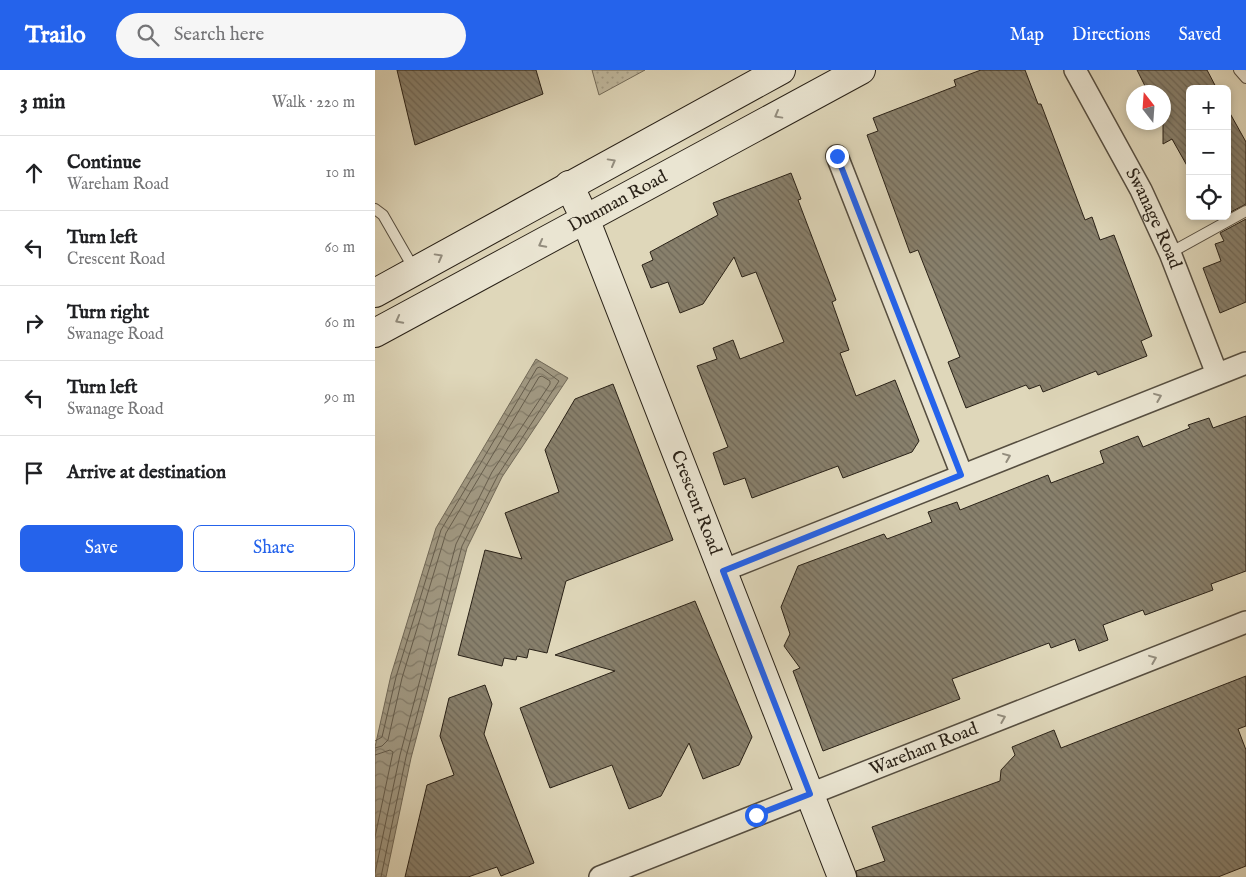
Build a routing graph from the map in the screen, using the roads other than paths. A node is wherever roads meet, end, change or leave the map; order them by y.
1 (781, 70) edge
2 (861, 70) edge
3 (1075, 70) edge
4 (1239, 70) edge
5 (1246, 78) edge
6 (837, 156) dead end
7 (569, 186) junction
8 (375, 208) edge
9 (1246, 212) edge
10 (585, 221) junction
11 (1170, 254) junction
12 (415, 270) junction
13 (375, 293) edge
14 (375, 333) edge
15 (1246, 363) edge
16 (1217, 374) junction
17 (961, 475) junction
18 (723, 571) junction
19 (1246, 622) edge
20 (810, 794) junction
21 (600, 877) edge
22 (842, 877) edge

7 -> 1 main road
2 -> 10 main road, Dunman Road
3 - 11 street, Swanage Road
4 - 5 lane
6 - 17 street
7 - 10 main road, Crescent Road
12 -> 7 main road
8 - 12 lane
9 - 11 lane
10 -> 14 main road, Dunman Road
10 - 18 main road, Crescent Road
11 - 16 street, Swanage Road
12 - 13 main road
15 - 16 street
17 -> 16 street
17 - 18 street
18 - 20 main road, Crescent Road
20 -> 19 street, Wareham Road
20 - 21 street, Wareham Road
20 - 22 main road, Crescent Road

